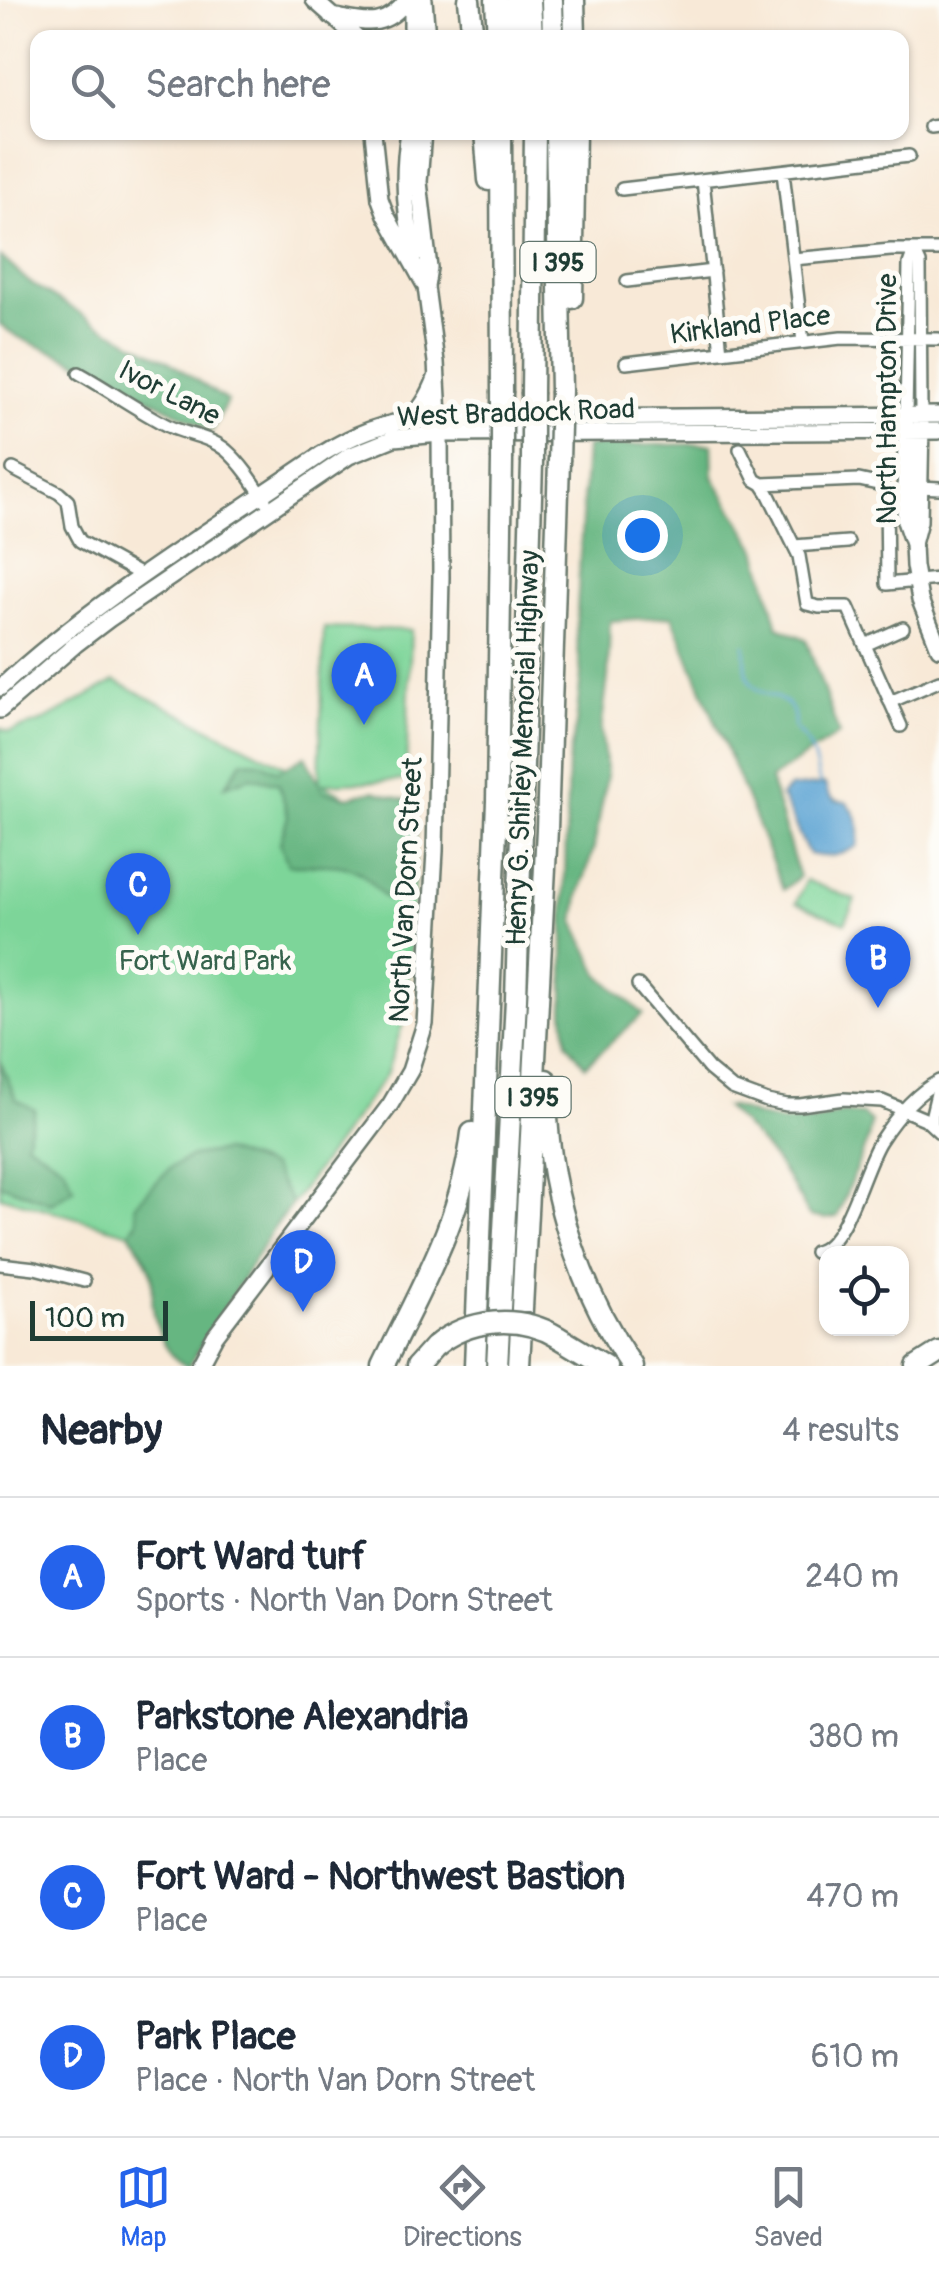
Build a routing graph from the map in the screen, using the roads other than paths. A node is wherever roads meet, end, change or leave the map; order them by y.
1 (314, 0) edge
2 (410, 0) edge
3 (424, 0) edge
4 (469, 0) edge
5 (496, 0) edge
6 (516, 0) edge
7 (530, 0) edge
8 (552, 0) edge
9 (574, 0) edge
10 (331, 16) junction
11 (341, 30) edge
12 (350, 30) edge
13 (412, 30) edge
14 (426, 30) edge
15 (472, 30) edge
16 (498, 30) edge
17 (517, 30) edge
18 (532, 30) edge
19 (554, 30) edge
20 (575, 30) edge
21 (375, 140) edge
22 (409, 140) edge
23 (422, 140) edge
24 (486, 140) edge
25 (501, 140) edge
26 (522, 140) edge
27 (536, 140) edge
28 (556, 140) edge
29 (575, 140) edge
30 (909, 156) dead end
31 (783, 172) junction
32 (702, 180) junction
33 (378, 185) junction
34 (412, 186) junction
35 (622, 189) dead end
36 (914, 250) junction
37 (939, 250) edge
38 (793, 259) junction
39 (713, 271) junction
40 (627, 281) dead end
41 (504, 285) junction
42 (426, 287) junction
43 (914, 339) junction
44 (939, 339) edge
45 (533, 340) junction
46 (803, 342) junction
47 (721, 352) junction
48 (626, 364) dead end
49 (78, 374) dead end
50 (437, 374) junction
51 (566, 391) junction
52 (939, 415) edge
53 (409, 420) junction
54 (914, 422) junction
55 (440, 426) junction
56 (939, 431) edge
57 (740, 450) dead end
58 (14, 469) dead end
59 (762, 484) junction
60 (920, 487) junction
61 (939, 488) edge
62 (266, 501) junction
63 (848, 542) dead end
64 (913, 544) junction
65 (794, 546) junction
66 (143, 576) junction
67 (939, 579) edge
68 (916, 582) junction
69 (903, 628) dead end
70 (866, 646) junction
71 (939, 648) edge
72 (939, 681) edge
73 (2, 684) edge
74 (890, 702) junction
75 (0, 710) edge
76 (901, 726) dead end
77 (547, 829) junction
78 (492, 927) junction
79 (638, 985) dead end
80 (939, 1083) edge
81 (904, 1110) junction
82 (935, 1128) edge
83 (815, 1252) dead end
84 (0, 1264) edge
85 (84, 1282) dead end
86 (939, 1352) edge
87 (198, 1366) edge
88 (383, 1366) edge
89 (417, 1366) edge
90 (475, 1366) edge
91 (497, 1366) edge
92 (519, 1366) edge
93 (606, 1366) edge
94 (632, 1366) edge
95 (918, 1366) edge

1 - 10 main road
2 - 10 main road
2 - 13 main road
3 - 14 main road
4 - 15 highway
5 - 16 highway
6 - 17 highway
7 - 18 highway
8 - 19 highway
9 - 20 highway
10 - 11 main road
10 - 12 main road
21 - 33 main road
22 - 34 main road, North Van Dorn Street
23 - 34 main road, North Van Dorn Street
24 - 41 highway
25 - 41 highway, Henry G. Shirley Memorial Highway / I 395
26 - 45 highway
27 - 45 highway
28 - 51 highway, I 395
29 - 51 highway
30 - 31 street
31 - 32 street
31 - 38 street
32 - 35 street
32 - 39 street
33 - 34 main road
33 - 42 main road
34 - 42 main road, North Van Dorn Street
36 - 37 street
36 - 38 street
36 - 43 street, North Hampton Drive
38 - 46 street
39 - 40 street
39 - 47 street
41 - 78 highway, Henry G. Shirley Memorial Highway / I 395, bridge
42 - 50 main road, North Van Dorn Street
43 - 44 street, Kirkland Place
43 - 46 street, Kirkland Place
43 - 54 street, North Hampton Drive
45 - 91 highway, bridge
46 - 47 street, Kirkland Place
47 - 48 street, Kirkland Place
49 - 62 street, Ivor Lane
50 - 53 main road
50 - 55 main road, North Van Dorn Street
51 - 77 highway, Henry G. Shirley Memorial Highway / I 395
52 - 54 main road, West Braddock Road
53 - 55 main road, West Braddock Road
53 - 62 main road, West Braddock Road
54 - 55 main road, West Braddock Road
54 - 56 main road, West Braddock Road
54 - 60 main road, North Hampton Drive
54 - 64 main road, North Hampton Drive
55 - 62 main road, West Braddock Road
55 - 87 main road, North Van Dorn Street
57 - 59 street
58 - 66 street
59 - 65 street
59 - 68 street
60 - 61 street
60 - 64 main road, North Hampton Drive
62 - 66 main road, West Braddock Road
62 - 75 main road, West Braddock Road
63 - 65 street
64 - 68 main road, North Hampton Drive
65 - 70 street
66 - 73 main road, West Braddock Road
67 - 68 street
68 - 71 main road, North Hampton Drive
69 - 70 street
70 - 74 street
72 - 74 street
74 - 76 street
77 - 92 highway, Henry G. Shirley Memorial Highway / I 395
77 - 94 highway
78 - 88 highway
78 - 90 highway, Henry G. Shirley Memorial Highway / I 395
79 - 81 street
80 - 81 street
80 - 82 street
81 - 82 street
81 - 83 street
84 - 85 street
86 - 95 highway
89 - 93 highway, bridge

